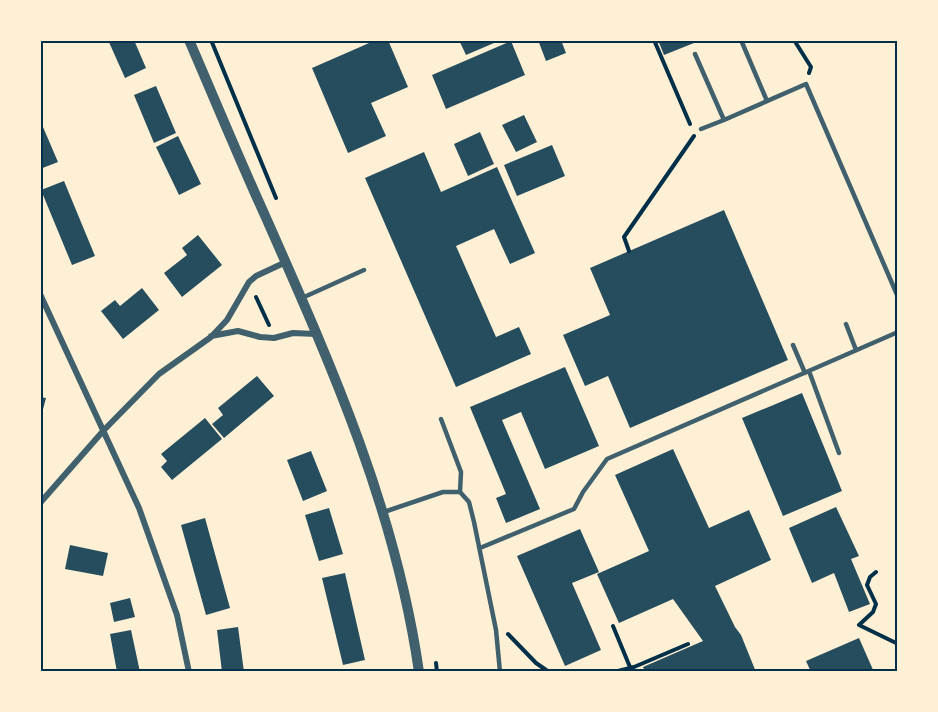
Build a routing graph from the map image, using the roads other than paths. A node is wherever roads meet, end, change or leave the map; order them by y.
1 (189, 40) edge
2 (741, 40) edge
3 (695, 54) dead end
4 (766, 101) junction
5 (724, 120) junction
6 (701, 129) road end
7 (286, 262) junction
8 (364, 270) dead end
9 (40, 294) edge
10 (897, 297) edge
11 (302, 298) junction
12 (846, 324) dead end
13 (897, 332) edge
14 (316, 334) junction
15 (210, 337) junction
16 (793, 345) dead end
17 (856, 350) junction
18 (807, 372) junction
19 (441, 419) dead end
20 (104, 430) junction
21 (839, 453) dead end
22 (460, 492) junction
23 (40, 503) edge
24 (384, 512) junction
25 (480, 548) junction
26 (189, 672) edge
27 (419, 672) edge
28 (500, 672) edge

1 - 7 street
2 - 4 lane
3 - 5 lane
4 - 5 lane
4 - 10 lane
5 - 6 lane
7 - 11 street
7 - 15 street
8 - 11 lane
9 - 20 street
11 - 14 street
12 - 17 lane
13 - 17 lane
14 - 15 street
14 - 24 street
15 - 20 street
16 - 18 lane
17 - 18 lane
18 - 21 lane
18 - 25 lane
19 - 22 lane
20 - 23 street
20 - 26 street
22 - 24 lane
22 - 25 lane
24 - 27 street
25 - 28 lane

